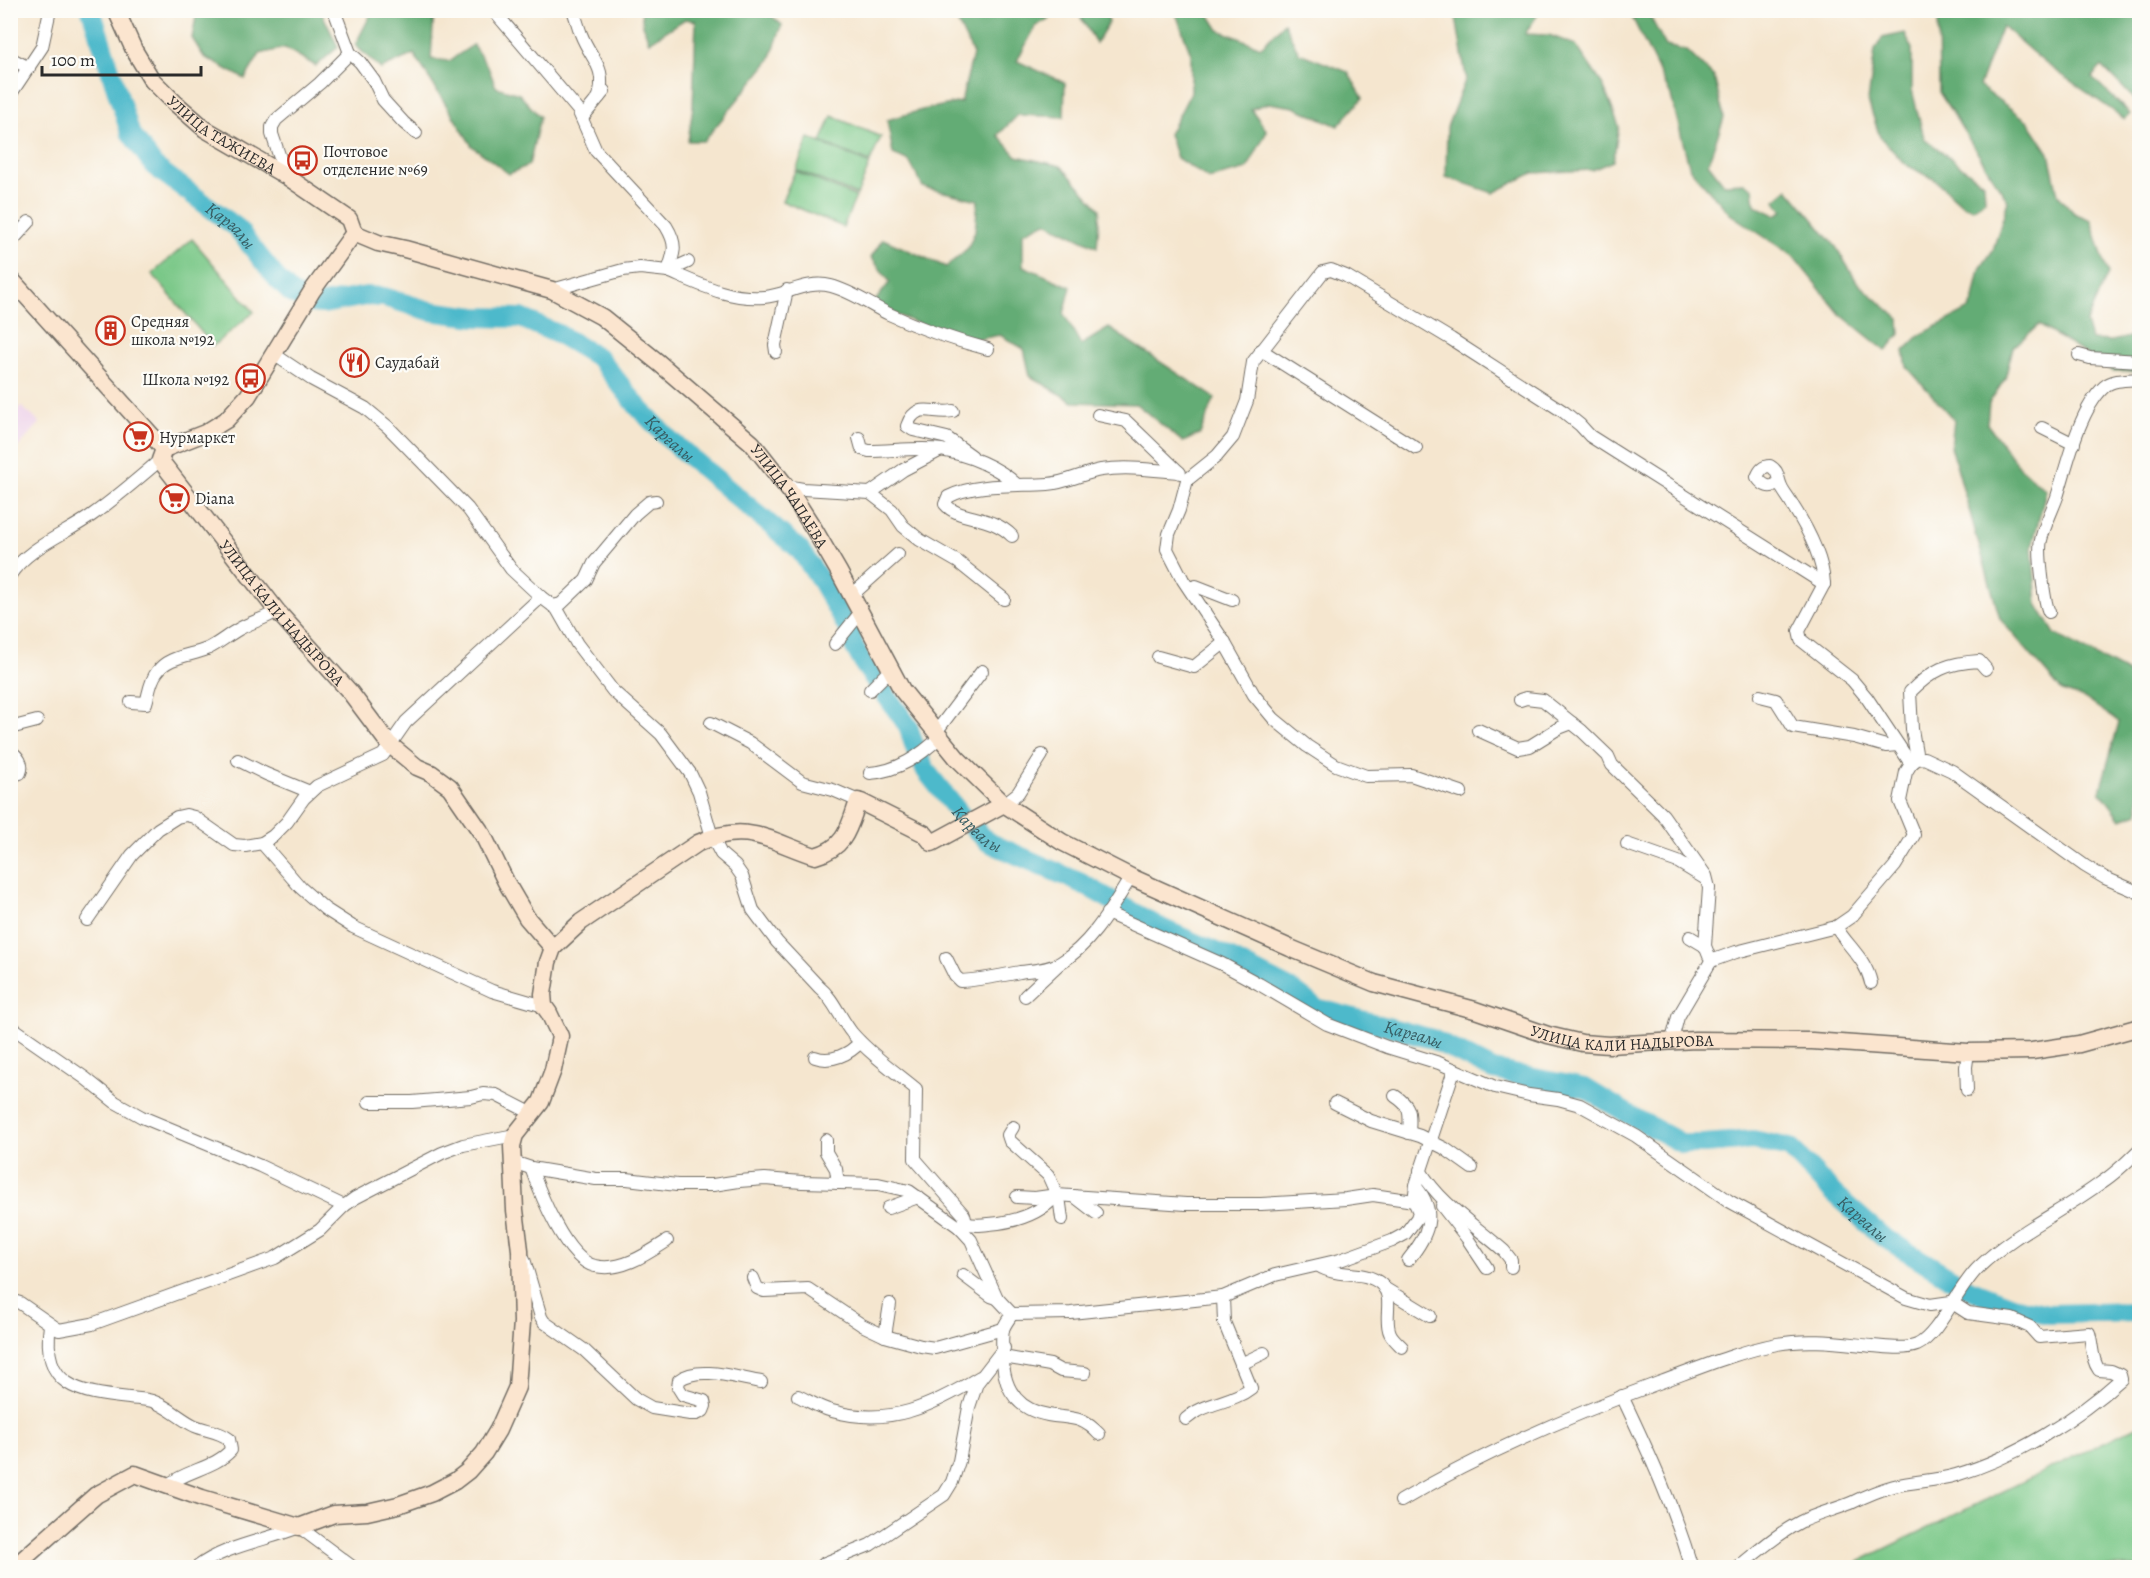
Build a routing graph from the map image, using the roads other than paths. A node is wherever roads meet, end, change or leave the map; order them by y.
1 (50, 10) edge
2 (116, 10) edge
3 (334, 10) edge
4 (493, 10) edge
5 (573, 10) edge
6 (350, 53) junction
7 (10, 58) edge
8 (28, 68) junction
9 (609, 85) dead end
10 (12, 92) edge
11 (599, 97) junction
12 (582, 118) junction
13 (416, 133) dead end
14 (286, 177) junction
15 (29, 222) dead end
16 (354, 233) junction
17 (10, 243) edge
18 (688, 262) dead end
19 (668, 271) junction
20 (10, 278) edge
21 (552, 290) junction
22 (787, 290) junction
23 (988, 349) dead end
24 (1261, 350) junction
25 (776, 352) dead end
26 (275, 355) junction
27 (2079, 355) dead end
28 (2139, 362) edge
29 (2139, 379) edge
30 (953, 411) dead end
31 (1098, 415) dead end
32 (2042, 428) dead end
33 (859, 438) dead end
34 (2074, 444) junction
35 (1416, 448) dead end
36 (942, 450) junction
37 (162, 454) junction
38 (977, 461) junction
39 (1183, 476) junction
40 (1780, 484) dead end
41 (1017, 485) junction
42 (786, 486) junction
43 (870, 493) junction
44 (656, 501) dead end
45 (1012, 536) dead end
46 (898, 554) dead end
47 (13, 567) edge
48 (1824, 584) junction
49 (1189, 588) junction
50 (852, 596) junction
51 (541, 597) junction
52 (1004, 599) dead end
53 (1232, 600) dead end
54 (553, 606) junction
55 (277, 611) junction
56 (2049, 612) dead end
57 (857, 617) junction
58 (839, 639) dead end
59 (1225, 642) junction
60 (1158, 657) dead end
61 (1986, 669) dead end
62 (982, 671) dead end
63 (886, 674) junction
64 (870, 690) dead end
65 (1760, 696) dead end
66 (1520, 700) dead end
67 (131, 702) dead end
68 (36, 721) dead end
69 (711, 723) dead end
70 (1572, 723) junction
71 (10, 728) edge
72 (1478, 730) dead end
73 (938, 735) junction
74 (389, 744) junction
75 (1898, 745) junction
76 (10, 751) edge
77 (1042, 755) dead end
78 (238, 760) dead end
79 (1914, 761) junction
80 (870, 773) dead end
81 (10, 776) edge
82 (310, 792) junction
83 (1461, 792) dead end
84 (860, 801) junction
85 (1004, 804) junction
86 (712, 837) junction
87 (262, 843) junction
88 (1627, 844) dead end
89 (1131, 877) junction
90 (1707, 879) junction
91 (2139, 893) edge
92 (1108, 911) junction
93 (87, 920) dead end
94 (1836, 927) junction
95 (1690, 937) dead end
96 (1705, 946) junction
97 (553, 948) junction
98 (946, 958) dead end
99 (1711, 962) junction
100 (1059, 964) junction
101 (1871, 983) dead end
102 (1025, 996) dead end
103 (544, 1006) junction
104 (10, 1026) edge
105 (2139, 1027) edge
106 (1672, 1040) junction
107 (860, 1042) junction
108 (1968, 1052) junction
109 (815, 1057) dead end
110 (1454, 1070) junction
111 (1967, 1090) dead end
112 (1395, 1096) dead end
113 (369, 1102) dead end
114 (1335, 1103) dead end
115 (533, 1114) junction
116 (1012, 1127) dead end
117 (1409, 1133) junction
118 (515, 1136) junction
119 (826, 1140) dead end
120 (1430, 1141) junction
121 (2139, 1149) edge
122 (513, 1162) junction
123 (531, 1168) junction
124 (1473, 1168) dead end
125 (1420, 1170) junction
126 (639, 1171) dead end
127 (611, 1179) junction
128 (838, 1183) junction
129 (1416, 1187) junction
130 (1435, 1192) junction
131 (1057, 1195) junction
132 (1074, 1196) junction
133 (918, 1197) junction
134 (1017, 1197) dead end
135 (1413, 1201) junction
136 (344, 1206) junction
137 (888, 1208) dead end
138 (1096, 1213) dead end
139 (1062, 1219) dead end
140 (962, 1225) junction
141 (667, 1241) dead end
142 (520, 1250) junction
143 (1408, 1260) dead end
144 (1319, 1266) junction
145 (1511, 1267) dead end
146 (1487, 1268) dead end
147 (963, 1275) dead end
148 (753, 1278) dead end
149 (1384, 1288) junction
150 (1223, 1297) junction
151 (1955, 1297) junction
152 (998, 1298) junction
153 (10, 1300) edge
154 (890, 1304) dead end
155 (1012, 1314) junction
156 (1430, 1316) dead end
157 (50, 1326) junction
158 (1003, 1329) junction
159 (885, 1336) junction
160 (1402, 1347) dead end
161 (1003, 1352) junction
162 (1264, 1353) dead end
163 (1241, 1364) junction
164 (1085, 1373) dead end
165 (981, 1376) junction
166 (761, 1382) dead end
167 (798, 1396) dead end
168 (1622, 1396) junction
169 (1186, 1419) dead end
170 (1099, 1434) dead end
171 (168, 1485) junction
172 (1401, 1501) dead end
173 (299, 1527) junction
174 (10, 1563) edge
175 (196, 1568) edge
176 (354, 1568) edge
177 (820, 1568) edge
178 (1692, 1568) edge
179 (1737, 1568) edge

1 - 8 street
2 - 14 street, УЛИЦА ТАЖИЕВА
3 - 6 street
4 - 12 street
5 - 11 street
6 - 13 street
6 - 14 street
7 - 8 street
8 - 10 street
9 - 11 street
11 - 12 street
12 - 19 street
14 - 16 street, УЛИЦА ТАЖИЕВА
15 - 17 street
16 - 21 street, УЛИЦА ЧАПАЕВА
16 - 26 street
18 - 19 street
19 - 21 street
19 - 22 street
20 - 37 street, УЛИЦА КАЛИ НАДЫРОВА
21 - 42 street, УЛИЦА ЧАПАЕВА
22 - 23 street
22 - 25 street
24 - 35 street
24 - 39 street
24 - 48 street
26 - 37 street
26 - 51 street
27 - 28 street
29 - 34 street
30 - 38 street
31 - 39 street
32 - 34 street
33 - 36 street
34 - 56 street
36 - 38 street
36 - 43 street
37 - 47 street
37 - 55 street, УЛИЦА КАЛИ НАДЫРОВА
38 - 41 street
39 - 41 street
39 - 49 street
40 - 48 street
41 - 45 street
42 - 43 street
42 - 50 street, УЛИЦА ЧАПАЕВА
43 - 52 street
44 - 54 street
46 - 50 street
48 - 75 street
49 - 53 street
49 - 59 street
50 - 57 street, УЛИЦА ЧАПАЕВА
51 - 54 street
51 - 74 street
54 - 86 street
55 - 67 street
55 - 74 street, УЛИЦА КАЛИ НАДЫРОВА
57 - 58 street
57 - 63 street, УЛИЦА ЧАПАЕВА
59 - 60 street
59 - 83 street
61 - 79 street
62 - 73 street
63 - 64 street
63 - 73 street, УЛИЦА ЧАПАЕВА
65 - 75 street
66 - 70 street
68 - 71 street
69 - 84 street
70 - 72 street
70 - 90 street
73 - 80 street
73 - 85 street, УЛИЦА ЧАПАЕВА
74 - 82 street
74 - 97 street, УЛИЦА КАЛИ НАДЫРОВА
75 - 79 street
76 - 81 street
77 - 85 street
78 - 82 street
79 - 91 street
79 - 94 street
82 - 87 street
84 - 85 street
84 - 86 street
85 - 89 street, УЛИЦА ЧАПАЕВА
86 - 97 street
86 - 107 street
87 - 93 street
87 - 103 street
88 - 90 street
89 - 92 street
89 - 106 street, УЛИЦА КАЛИ НАДЫРОВА
90 - 96 street
92 - 100 street
92 - 110 street
94 - 99 street
94 - 101 street
95 - 96 street
96 - 99 street
97 - 103 street
98 - 100 street
99 - 106 street
100 - 102 street
103 - 115 street
104 - 136 street
105 - 108 street, УЛИЦА КАЛИ НАДЫРОВА
106 - 108 street, УЛИЦА КАЛИ НАДЫРОВА
107 - 109 street
107 - 140 street
108 - 111 street
110 - 120 street
110 - 151 street
112 - 117 street
113 - 115 street
114 - 117 street
115 - 118 street
116 - 131 street
117 - 120 street
118 - 122 street
118 - 136 street
119 - 128 street
120 - 124 street
120 - 125 street
121 - 151 street
122 - 123 street
122 - 142 street
123 - 127 street
123 - 141 street
125 - 129 street
125 - 130 street
126 - 127 street
127 - 128 street
128 - 133 street
129 - 135 street
129 - 143 street
130 - 145 street
130 - 146 street
131 - 132 street
131 - 134 street
131 - 139 street
131 - 140 street
132 - 135 street
132 - 138 street
133 - 137 street
133 - 140 street
135 - 144 street
136 - 157 street
140 - 152 street
142 - 166 street
142 - 173 street
144 - 149 street
144 - 150 street
147 - 152 street
148 - 159 street
149 - 156 street
149 - 160 street
150 - 155 street
150 - 163 street
151 - 168 street
151 - 179 street
152 - 155 street
153 - 157 street
154 - 159 street
155 - 158 street
157 - 171 street
158 - 159 street
158 - 161 street
161 - 164 street
161 - 165 street
161 - 170 street
162 - 163 street
163 - 169 street
165 - 167 street
165 - 177 street
168 - 172 street
168 - 178 street
171 - 173 street
171 - 174 street
173 - 175 street
173 - 176 street

